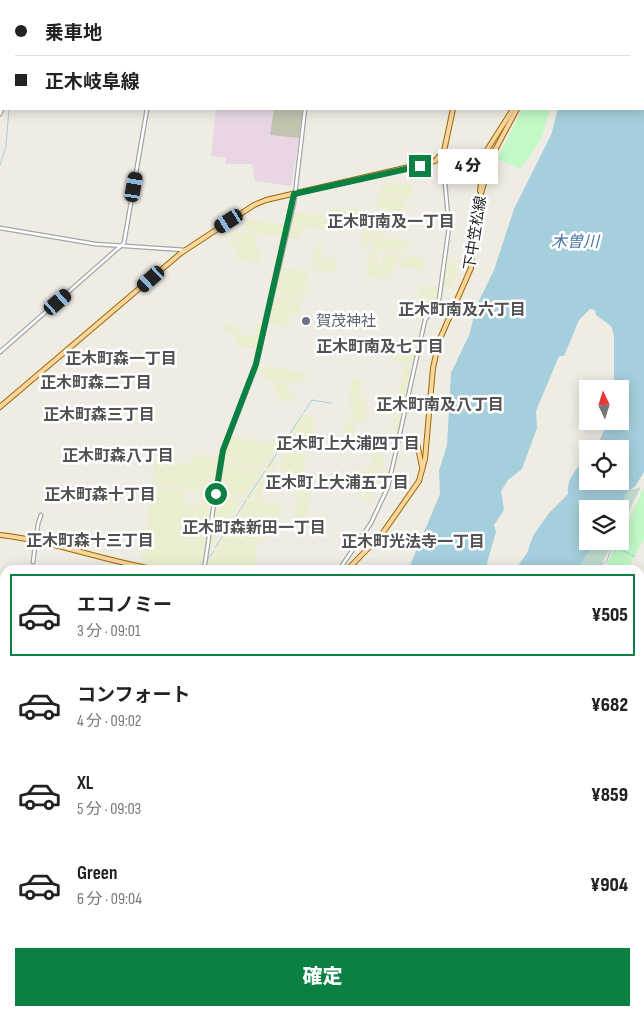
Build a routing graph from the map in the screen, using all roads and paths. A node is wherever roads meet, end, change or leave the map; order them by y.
1 (147, 110) edge
2 (305, 110) edge
3 (453, 110) edge
4 (512, 110) edge
5 (516, 110) edge
6 (485, 153) junction
7 (441, 160) junction
8 (294, 194) junction
9 (480, 196) junction
10 (0, 228) edge
11 (122, 246) junction
12 (185, 250) junction
13 (0, 352) edge
14 (0, 408) edge
15 (416, 443) dead end
16 (423, 469) junction
17 (41, 515) dead end
18 (0, 535) edge
19 (36, 540) junction
20 (33, 562) dead end
21 (129, 565) edge
22 (205, 565) edge
23 (342, 565) edge
24 (352, 565) edge

1 - 11 street
2 - 8 street
3 - 7 main road
4 - 6 main road
5 - 9 main road, 下中笠松線
6 - 7 street
6 - 9 main road
7 - 8 main road
7 - 23 street
8 - 12 main road
8 - 22 street
9 - 16 main road, 下中笠松線
10 - 11 street
11 - 12 street
11 - 13 street
12 - 14 main road
15 - 16 main road
16 - 24 main road, 下中笠松線
17 - 19 street
18 - 19 main road
19 - 20 street
19 - 21 main road

